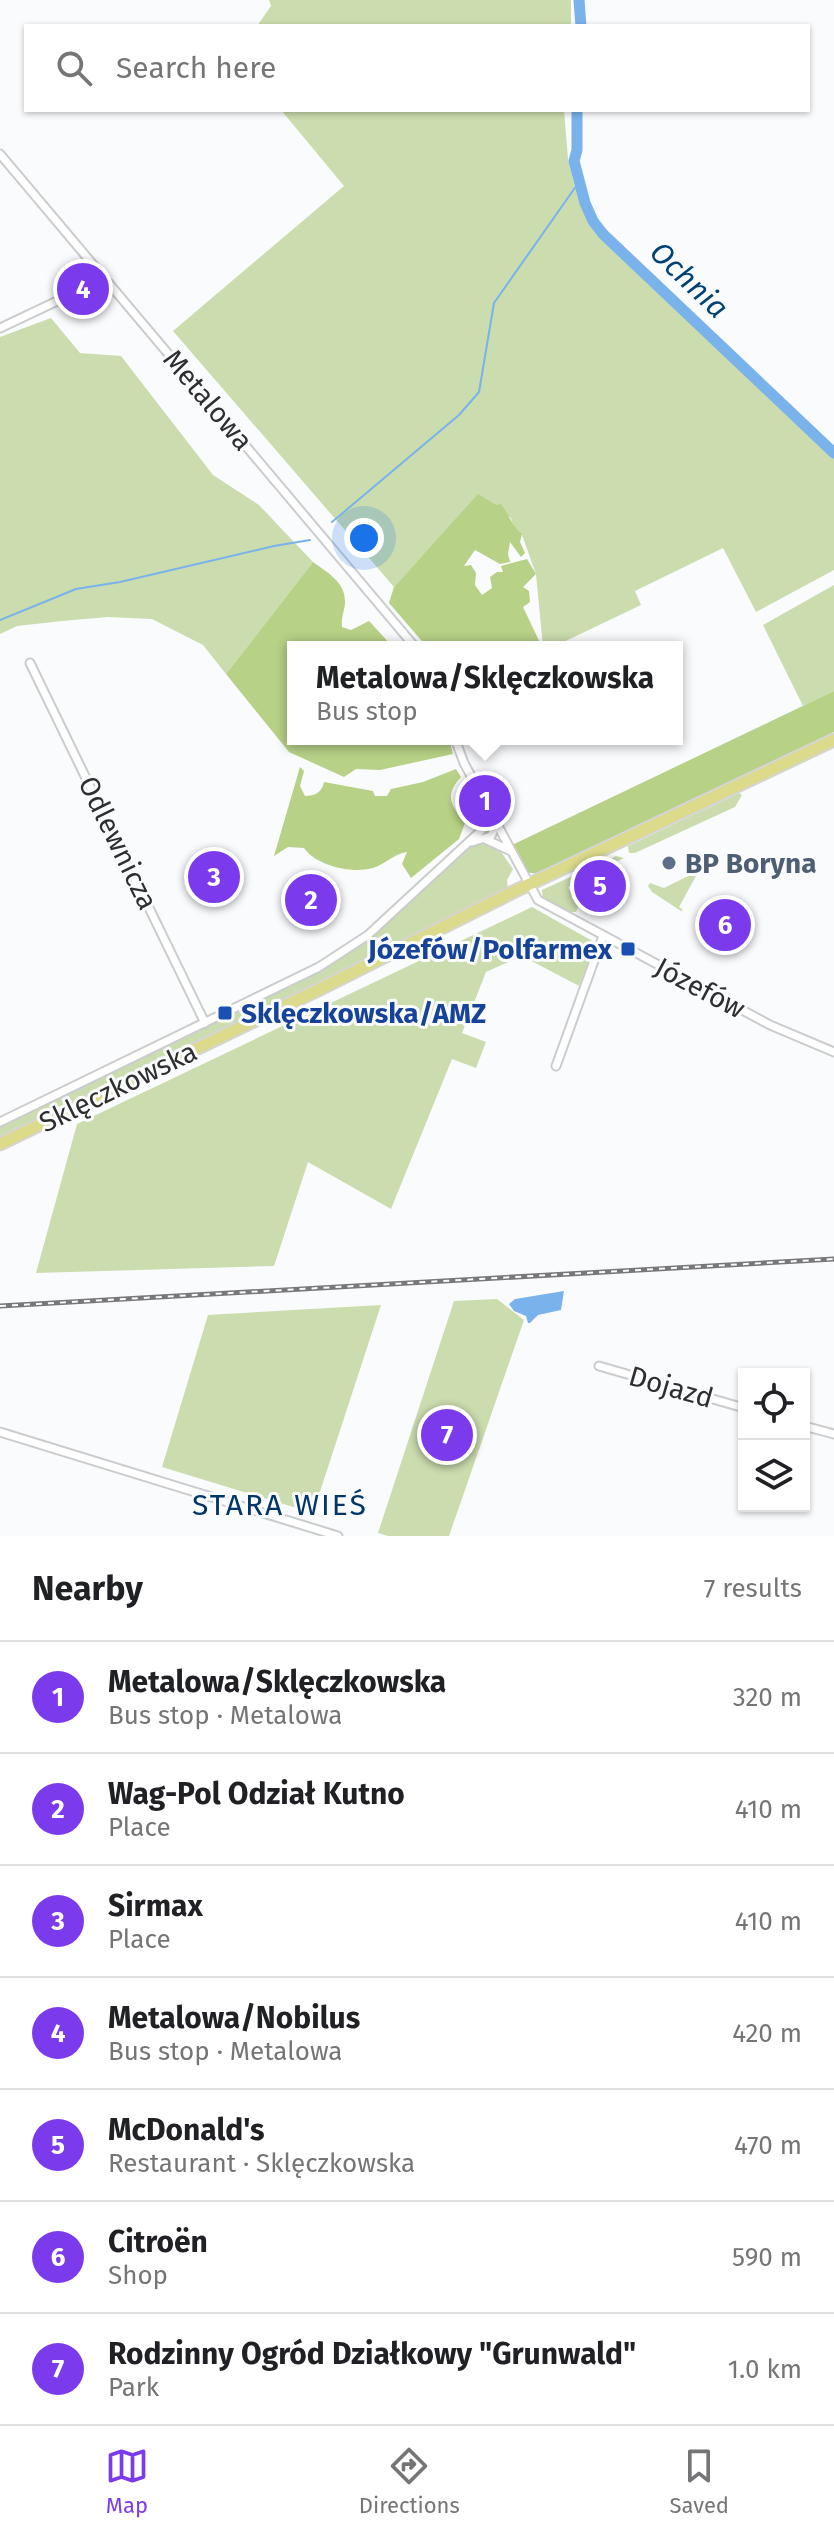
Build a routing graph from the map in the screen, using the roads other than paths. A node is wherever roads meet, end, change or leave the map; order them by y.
1 (0, 154) edge
2 (103, 276) junction
3 (0, 328) edge
4 (410, 641) edge
5 (30, 663) dead end
6 (834, 740) edge
7 (457, 745) edge
8 (497, 823) junction
9 (485, 839) junction
10 (469, 843) junction
11 (511, 851) junction
12 (529, 888) junction
13 (603, 936) junction
14 (205, 1023) junction
15 (834, 1052) edge
16 (556, 1066) dead end
17 (0, 1122) edge
18 (0, 1144) edge
19 (599, 1366) dead end
20 (738, 1406) edge
21 (810, 1428) edge
22 (0, 1432) edge
23 (834, 1434) edge
24 (338, 1536) edge

1 - 2 street, Metalowa
2 - 3 street
2 - 4 street, Metalowa
5 - 14 street, Odlewnicza
6 - 12 main road, Sklęczkowska
7 - 8 street
8 - 9 street
8 - 10 street
8 - 11 street
9 - 10 street
9 - 11 street
10 - 14 street
11 - 12 street
12 - 13 street, Józefów
12 - 18 main road, Sklęczkowska
13 - 15 street, Józefów
13 - 16 street
14 - 17 street
19 - 20 street, Dojazd
21 - 23 street
22 - 24 street

